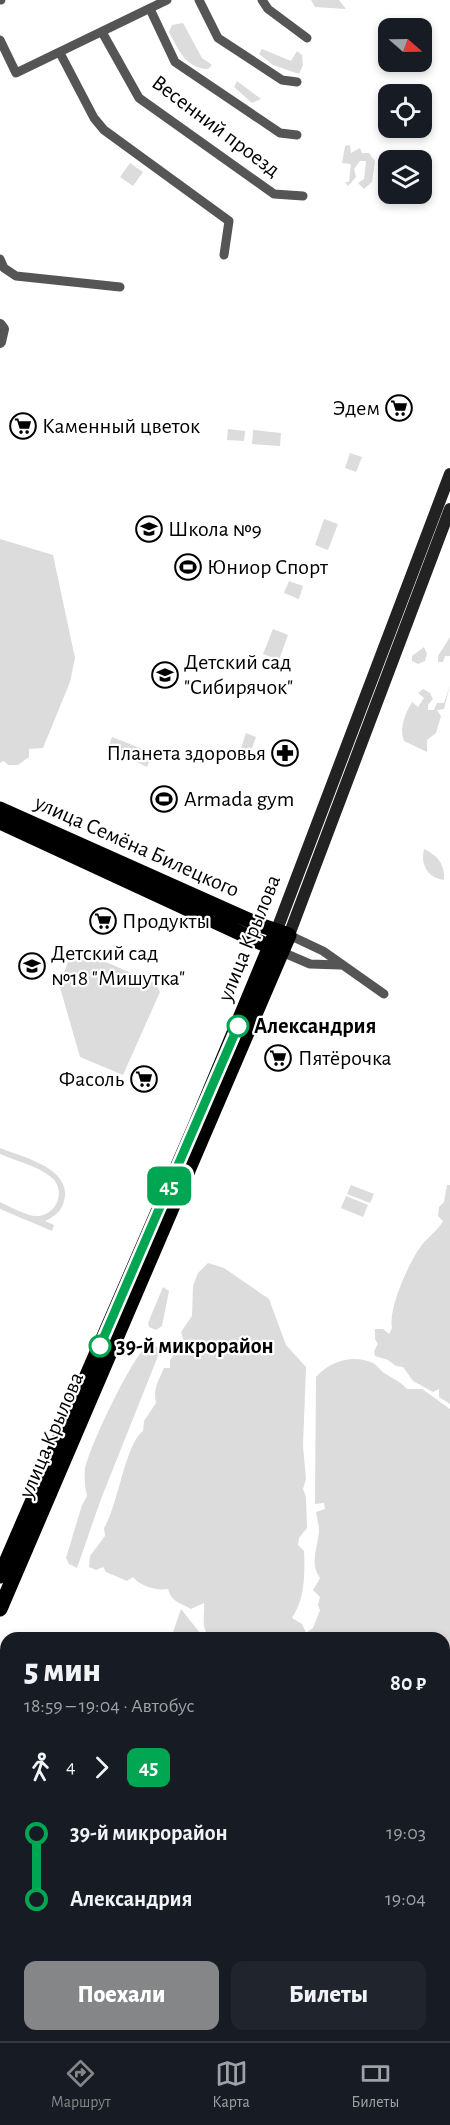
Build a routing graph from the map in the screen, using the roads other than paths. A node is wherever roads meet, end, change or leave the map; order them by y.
1 (167, 0) edge
2 (199, 0) edge
3 (262, 0) edge
4 (150, 9) junction
5 (102, 32) junction
6 (307, 38) dead end
7 (0, 40) edge
8 (60, 53) junction
9 (297, 82) dead end
10 (297, 135) dead end
11 (303, 196) dead end
12 (224, 255) dead end
13 (0, 259) edge
14 (120, 287) dead end
15 (0, 325) edge
16 (0, 342) edge
17 (450, 474) edge
18 (450, 509) edge
19 (0, 809) edge
20 (0, 822) edge
21 (279, 941) junction
22 (341, 965) junction
23 (384, 994) dead end
24 (0, 1576) edge
25 (1, 1606) edge

1 - 4 street
2 - 9 street
3 - 6 street
4 - 5 street
4 - 10 street
5 - 8 street
5 - 11 street, Весенний проезд
7 - 8 street
8 - 12 street
13 - 14 street
15 - 16 street
17 - 21 main road, улица Крылова
18 - 21 main road, улица Крылова
19 - 21 main road, улица Семёна Билецкого
20 - 21 main road, улица Семёна Билецкого
21 - 22 street
21 - 22 street, улица Семёна Билецкого
21 - 24 main road, улица Крылова
21 - 25 main road, улица Крылова
22 - 23 street

